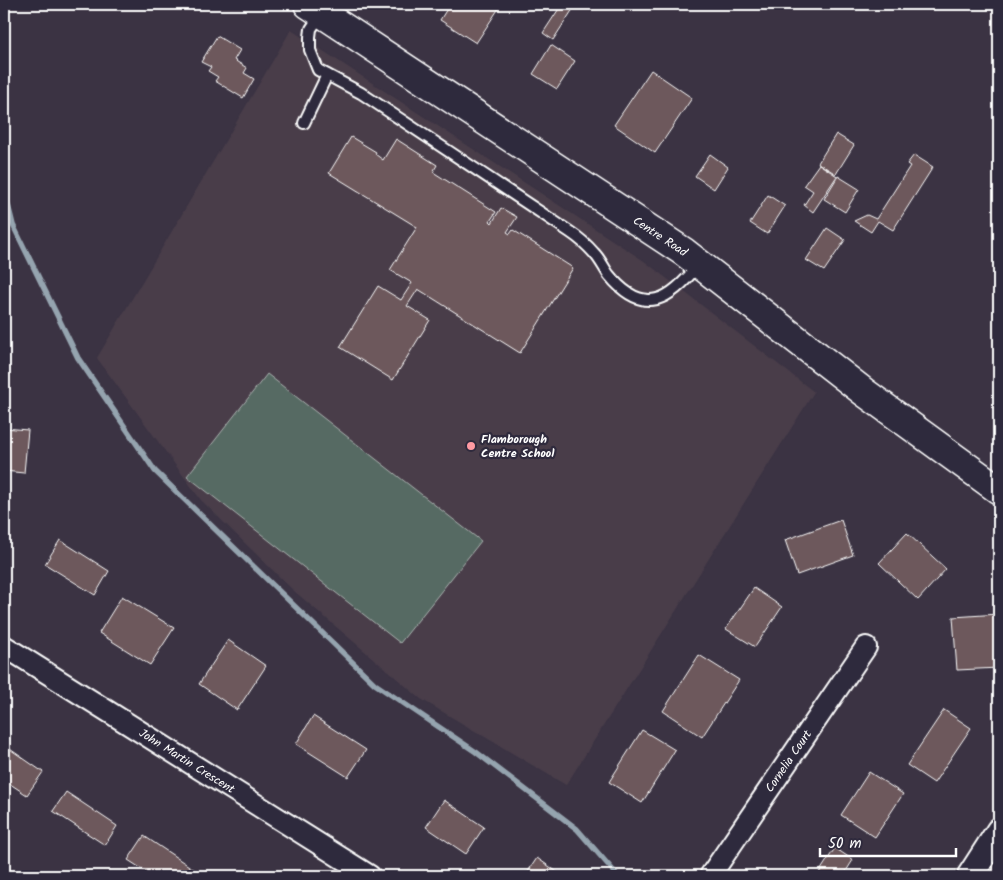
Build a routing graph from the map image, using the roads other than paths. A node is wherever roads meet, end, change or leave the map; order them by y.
1 (315, 8) edge
2 (327, 75) junction
3 (304, 123) dead end
4 (700, 264) junction
5 (999, 490) edge
6 (4, 646) edge
7 (866, 647) dead end
8 (999, 830) edge
9 (370, 876) edge
10 (710, 876) edge
11 (970, 876) edge

1 - 2 lane
1 - 4 main road, Centre Road
2 - 3 lane
2 - 4 lane
4 - 5 main road, Centre Road
6 - 9 street, John Martin Crescent
7 - 10 street, Cornelia Court
8 - 11 street

